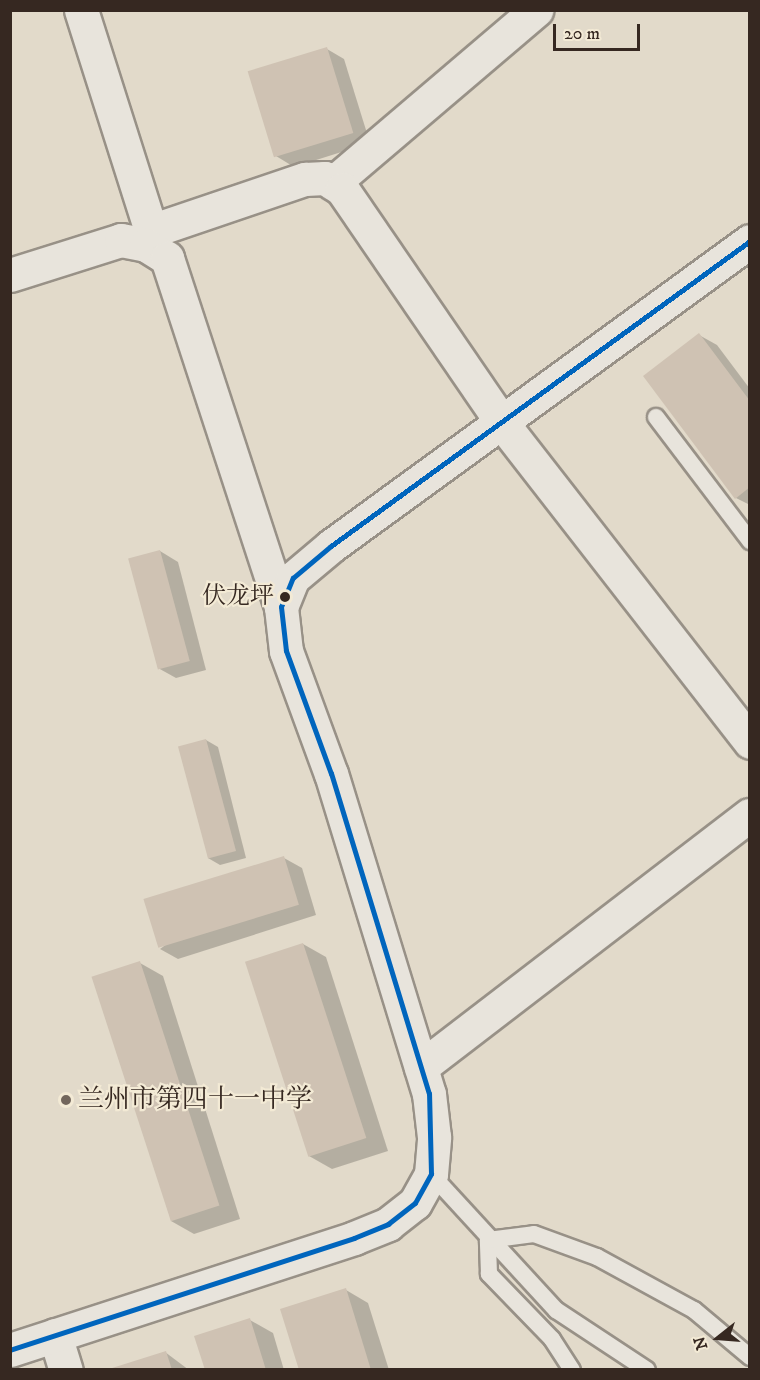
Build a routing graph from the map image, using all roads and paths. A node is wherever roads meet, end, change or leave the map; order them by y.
1 (81, 10) edge
2 (536, 10) edge
3 (333, 183) junction
4 (148, 238) junction
5 (750, 241) edge
6 (10, 275) edge
7 (656, 417) dead end
8 (502, 423) junction
9 (750, 541) edge
10 (281, 607) junction
11 (750, 742) edge
12 (750, 815) edge
13 (421, 1068) junction
14 (431, 1174) junction
15 (488, 1240) junction
16 (55, 1335) junction
17 (10, 1350) edge
18 (750, 1357) edge
19 (66, 1370) edge
20 (572, 1370) edge
21 (647, 1370) edge

1 - 4 street
2 - 3 street
3 - 4 street
3 - 8 street
4 - 6 street
4 - 10 street
5 - 8 street
7 - 9 lane
8 - 10 street
8 - 11 street
10 - 13 street
12 - 13 street
13 - 14 street
14 - 15 lane
14 - 16 street
15 - 18 lane
15 - 20 lane
15 - 21 lane
16 - 17 street
16 - 19 street

